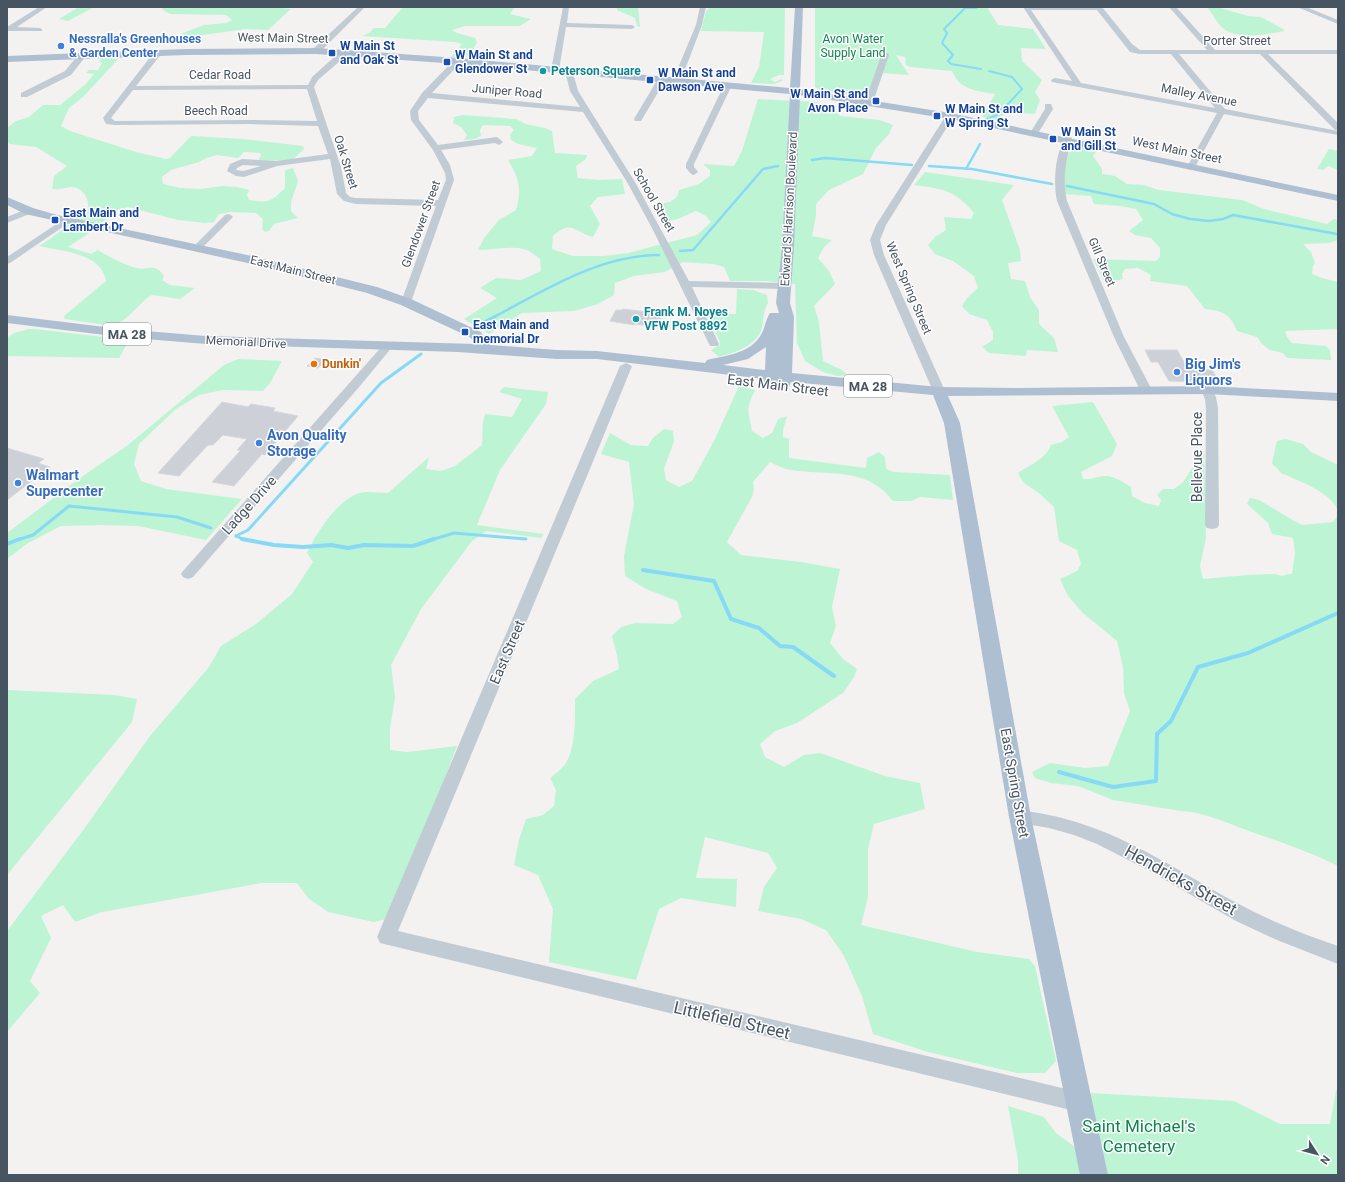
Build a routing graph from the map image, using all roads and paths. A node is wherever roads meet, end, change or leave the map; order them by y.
1 (44, 7) edge
2 (362, 7) edge
3 (566, 7) edge
4 (702, 7) edge
5 (799, 7) edge
6 (1172, 7) edge
7 (1300, 7) edge
8 (1026, 8) edge
9 (1099, 8) edge
10 (1338, 22) edge
11 (563, 25) junction
12 (632, 27) dead end
13 (8, 29) edge
14 (40, 30) dead end
15 (316, 51) junction
16 (344, 52) junction
17 (1213, 52) junction
18 (1262, 52) junction
19 (1338, 52) edge
20 (158, 53) junction
21 (1174, 53) junction
22 (885, 55) dead end
23 (82, 56) junction
24 (7, 59) edge
25 (458, 61) junction
26 (555, 70) junction
27 (569, 71) junction
28 (662, 79) junction
29 (677, 80) junction
30 (1055, 80) dead end
31 (1078, 84) junction
32 (728, 85) junction
33 (310, 87) junction
34 (130, 88) junction
35 (794, 90) junction
36 (24, 95) dead end
37 (425, 95) junction
38 (870, 102) junction
39 (1048, 106) dead end
40 (586, 110) junction
41 (1222, 111) junction
42 (950, 116) junction
43 (638, 119) dead end
44 (322, 124) junction
45 (1338, 128) edge
46 (1034, 132) junction
47 (1338, 133) edge
48 (1068, 139) junction
49 (499, 142) dead end
50 (435, 148) junction
51 (333, 156) junction
52 (276, 164) dead end
53 (1191, 167) junction
54 (694, 172) dead end
55 (1338, 198) edge
56 (7, 201) edge
57 (442, 203) junction
58 (29, 211) junction
59 (228, 217) dead end
60 (7, 220) edge
61 (67, 220) junction
62 (198, 247) junction
63 (7, 261) edge
64 (685, 284) junction
65 (785, 286) junction
66 (406, 302) junction
67 (783, 303) junction
68 (775, 316) junction
69 (7, 319) edge
70 (787, 337) junction
71 (714, 344) dead end
72 (388, 346) junction
73 (486, 349) junction
74 (568, 356) junction
75 (692, 365) junction
76 (626, 366) junction
77 (777, 380) junction
78 (830, 382) junction
79 (1146, 390) junction
80 (1207, 390) junction
81 (941, 396) junction
82 (1338, 397) edge
83 (1212, 525) dead end
84 (188, 574) dead end
85 (1020, 817) junction
86 (386, 938) joint
87 (1338, 955) edge
88 (1079, 1102) junction
89 (1094, 1175) edge

1 - 13 street
2 - 15 street
3 - 11 street
4 - 29 street
5 - 35 main road, Edward S Harrison Boulevard
6 - 17 street
7 - 10 street
8 - 9 street
8 - 31 street
9 - 21 street, Porter Street
11 - 12 street
11 - 26 street
13 - 14 street
15 - 16 main road, West Main Street
15 - 20 main road, West Main Street
16 - 25 main road, West Main Street
16 - 33 street
17 - 18 street, Porter Street
17 - 21 street, Porter Street
18 - 19 street, Porter Street
18 - 45 street
20 - 23 main road, West Main Street
20 - 34 street
21 - 41 street
22 - 38 street
23 - 24 main road, West Main Street
23 - 36 street
25 - 26 main road, West Main Street
25 - 37 street, Glendower Street
26 - 27 main road, West Main Street
27 - 28 main road, West Main Street
27 - 40 street, School Street
28 - 29 main road, West Main Street
28 - 43 street
29 - 32 main road, West Main Street
30 - 31 street, Malley Avenue
31 - 41 street, Malley Avenue
32 - 35 main road, West Main Street
32 - 54 street
33 - 34 street, Cedar Road
33 - 44 street, Oak Street
34 - 44 street, Beech Road
35 - 38 main road, West Main Street
35 - 65 main road, Edward S Harrison Boulevard
37 - 40 street, Juniper Road
37 - 50 street, Glendower Street
38 - 42 main road, West Main Street
39 - 46 street
40 - 64 street, School Street
41 - 47 street, Malley Avenue
41 - 53 street
42 - 46 main road, West Main Street
42 - 81 street, West Spring Street
44 - 51 street, Oak Street
46 - 48 main road, West Main Street
48 - 53 main road, West Main Street
48 - 79 street, Gill Street
49 - 50 street
50 - 57 street, Glendower Street
51 - 52 street
51 - 57 street, Oak Street
53 - 55 main road, West Main Street
56 - 58 main road, East Main Street
57 - 66 street, Glendower Street
58 - 60 street
58 - 61 main road, East Main Street
59 - 62 street
61 - 62 main road, East Main Street
61 - 63 street
62 - 66 main road, East Main Street
64 - 65 street
64 - 71 street, School Street
65 - 67 main road, Edward S Harrison Boulevard
66 - 73 main road, East Main Street
67 - 68 main road, Edward S Harrison Boulevard
67 - 70 main road, Edward S Harrison Boulevard
68 - 75 main road
68 - 77 main road, Edward S Harrison Boulevard
69 - 72 main road, Memorial Drive / MA 28
70 - 77 main road, Edward S Harrison Boulevard
70 - 78 main road
72 - 73 main road, Memorial Drive / MA 28
72 - 84 street, Ladge Drive
73 - 74 main road, East Main Street / MA 28
74 - 75 main road, East Main Street / MA 28
74 - 76 main road, East Main Street / MA 28
75 - 77 main road, East Main Street / MA 28
76 - 77 main road, East Main Street / MA 28
76 - 86 street, East Street
77 - 78 main road, East Main Street / MA 28
77 - 81 main road, East Main Street / MA 28
78 - 81 main road, East Main Street / MA 28
79 - 80 main road, East Main Street / MA 28
79 - 81 main road, East Main Street / MA 28
80 - 82 main road, East Main Street / MA 28
80 - 83 street, Bellevue Place
81 - 85 main road, East Spring Street
85 - 87 street, Hendricks Street
85 - 88 main road, East Spring Street
86 - 88 street, Littlefield Street
88 - 89 main road, East Spring Street

